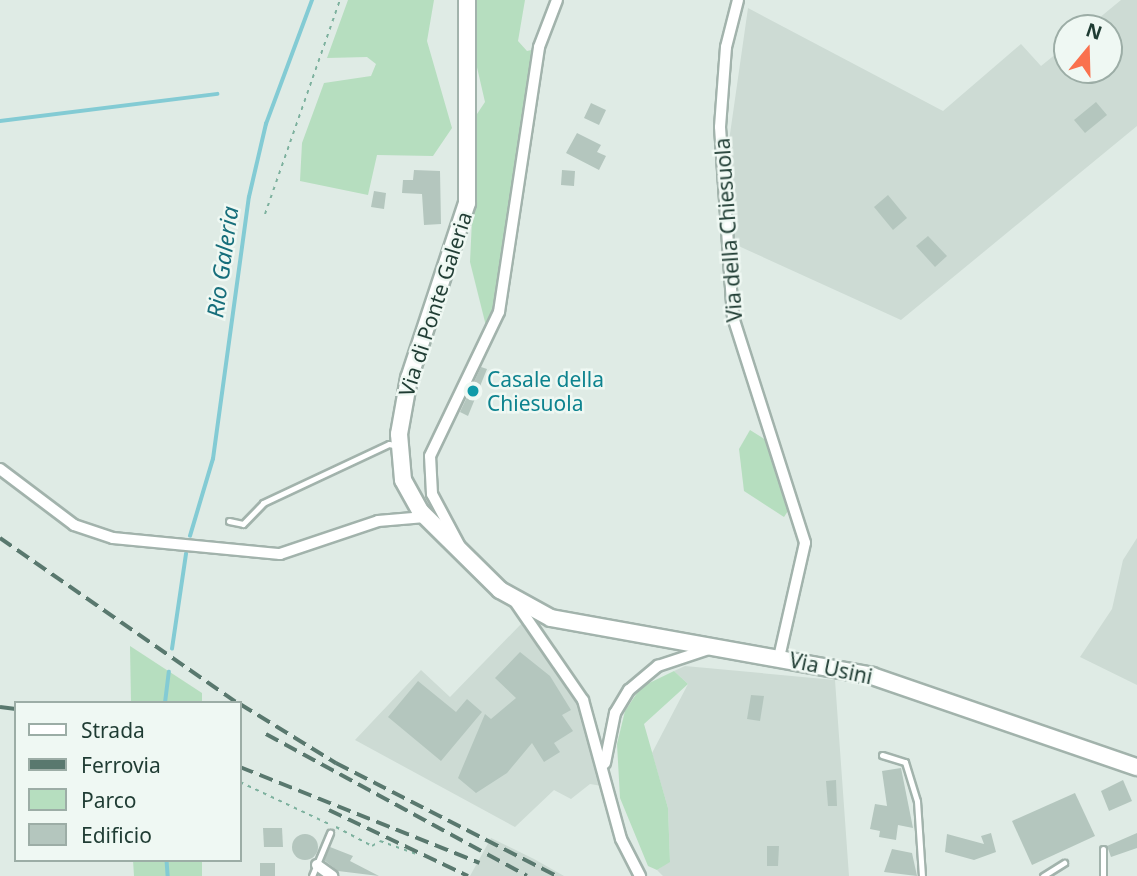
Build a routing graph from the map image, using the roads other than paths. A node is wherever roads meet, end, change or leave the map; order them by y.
1 (467, 0) edge
2 (557, 0) edge
3 (738, 0) edge
4 (398, 446) junction
5 (0, 469) edge
6 (425, 517) junction
7 (229, 521) dead end
8 (462, 554) junction
9 (516, 603) junction
10 (722, 647) junction
11 (779, 657) junction
12 (882, 755) dead end
13 (604, 765) junction
14 (1137, 767) edge
15 (330, 832) dead end
16 (1103, 849) dead end
17 (1064, 863) dead end
18 (317, 865) junction
19 (312, 876) edge
20 (332, 876) edge
21 (640, 876) edge
22 (922, 876) edge
23 (1043, 876) edge
24 (1103, 876) edge

1 - 4 main road, Via di Ponte Galeria
2 - 8 street
3 - 11 street, Via della Chiesuola
4 - 6 main road, Via di Ponte Galeria
4 - 7 lane
5 - 6 street
6 - 8 main road, Via di Ponte Galeria
8 - 9 main road, Via di Ponte Galeria
9 - 10 main road, Via Usini
9 - 13 street
10 - 11 main road, Via Usini
10 - 13 street
11 - 14 main road, Via Usini
12 - 22 lane
13 - 21 street
15 - 18 lane
16 - 24 lane
17 - 23 lane
18 - 19 lane
18 - 20 street

